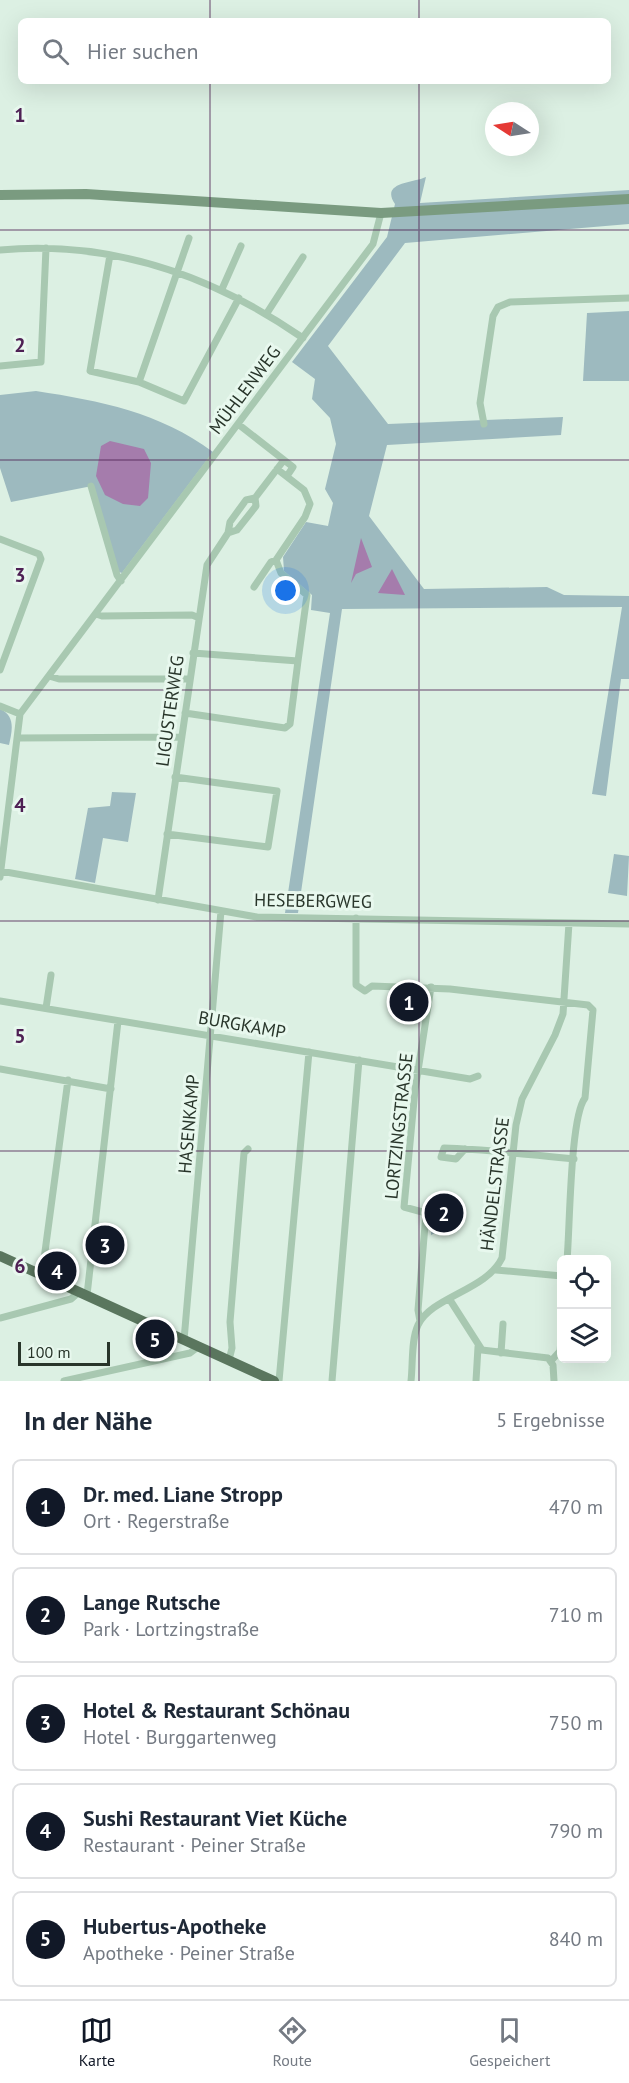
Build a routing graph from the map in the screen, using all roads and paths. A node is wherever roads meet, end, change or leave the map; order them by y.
1 (0, 195) edge
2 (629, 199) edge
3 (381, 213) junction
4 (189, 238) dead end
5 (241, 246) dead end
6 (46, 248) junction
7 (0, 250) edge
8 (110, 255) junction
9 (303, 257) dead end
10 (177, 272) junction
11 (222, 289) junction
12 (239, 298) junction
13 (629, 298) edge
14 (267, 313) junction
15 (303, 338) junction
16 (0, 366) edge
17 (139, 382) junction
18 (238, 424) junction
19 (484, 424) dead end
20 (284, 460) junction
21 (277, 469) junction
22 (287, 476) junction
23 (91, 486) dead end
24 (255, 498) junction
25 (228, 533) junction
26 (0, 539) edge
27 (276, 560) junction
28 (121, 581) junction
29 (254, 587) dead end
30 (96, 614) junction
31 (197, 618) junction
32 (193, 653) junction
33 (298, 661) junction
34 (0, 670) edge
35 (49, 676) junction
36 (189, 679) junction
37 (0, 706) edge
38 (184, 713) junction
39 (20, 714) junction
40 (181, 736) junction
41 (19, 738) junction
42 (175, 777) junction
43 (167, 834) junction
44 (0, 872) edge
45 (0, 877) edge
46 (158, 900) junction
47 (221, 911) junction
48 (356, 918) junction
49 (569, 923) junction
50 (629, 924) edge
51 (51, 975) dead end
52 (431, 987) junction
53 (0, 1001) edge
54 (565, 1002) junction
55 (46, 1008) junction
56 (118, 1021) junction
57 (212, 1035) junction
58 (309, 1052) junction
59 (359, 1060) junction
60 (0, 1070) edge
61 (418, 1070) junction
62 (478, 1076) dead end
63 (68, 1080) junction
64 (111, 1089) junction
65 (248, 1149) dead end
66 (465, 1149) dead end
67 (513, 1153) junction
68 (574, 1159) junction
69 (567, 1255) edge
70 (0, 1256) edge
71 (496, 1270) junction
72 (42, 1274) junction
73 (557, 1276) edge
74 (83, 1294) junction
75 (450, 1300) junction
76 (0, 1318) edge
77 (420, 1322) junction
78 (503, 1324) dead end
79 (184, 1340) junction
80 (198, 1347) junction
81 (478, 1347) junction
82 (501, 1353) junction
83 (557, 1354) edge
84 (229, 1360) junction
85 (551, 1361) junction
86 (64, 1381) edge
87 (274, 1381) edge
88 (279, 1381) edge
89 (332, 1381) edge
90 (411, 1381) edge
91 (476, 1381) edge
92 (554, 1381) edge

1 - 3 main road
2 - 3 main road
3 - 15 street, MÜHLENWEG
4 - 10 street
5 - 11 street
6 - 7 street
6 - 8 street
6 - 16 street
8 - 10 street
8 - 17 street
9 - 14 street
10 - 11 street
10 - 17 street
11 - 12 street
12 - 14 street
12 - 17 street
13 - 19 street
14 - 15 street
15 - 18 street, MÜHLENWEG
18 - 20 street
18 - 28 street, MÜHLENWEG
20 - 21 street, LIGUSTERWEG
20 - 22 street
21 - 22 street
21 - 24 street, LIGUSTERWEG
22 - 27 street
23 - 28 street
24 - 25 street, LIGUSTERWEG
24 - 25 street, LIGUSTERWEG
25 - 31 street, LIGUSTERWEG
26 - 34 street
27 - 29 street
27 - 33 street
28 - 30 street, MÜHLENWEG
30 - 31 street
30 - 35 street, MÜHLENWEG
31 - 32 street, LIGUSTERWEG
32 - 33 street
32 - 36 street, LIGUSTERWEG
33 - 38 street
35 - 36 street
35 - 39 street, MÜHLENWEG
36 - 38 street, LIGUSTERWEG
37 - 39 street
38 - 40 street, LIGUSTERWEG
39 - 41 street
40 - 41 street
40 - 42 street, LIGUSTERWEG
41 - 44 street
42 - 43 street, LIGUSTERWEG
42 - 43 street
43 - 46 street, LIGUSTERWEG
44 - 45 street
44 - 46 street, HESEBERGWEG
46 - 47 street, HESEBERGWEG
47 - 48 street, HESEBERGWEG
47 - 57 street, HASENKAMP
48 - 49 street, HESEBERGWEG
48 - 52 street
49 - 50 street, HESEBERGWEG
49 - 54 street, HÄNDELSTRASSE
51 - 55 street
52 - 54 street
52 - 61 street, LORTZINGSTRASSE
53 - 55 street, BURGKAMP
54 - 67 street, HÄNDELSTRASSE
54 - 68 street
55 - 56 street, BURGKAMP
56 - 57 street, BURGKAMP
56 - 64 street
57 - 58 street, BURGKAMP
57 - 79 street, HASENKAMP
58 - 59 street, BURGKAMP
58 - 88 street
59 - 61 street, BURGKAMP
59 - 89 street
60 - 63 street
61 - 62 street, BURGKAMP
61 - 77 street, LORTZINGSTRASSE
63 - 64 street
63 - 72 street
64 - 74 street
65 - 84 street
66 - 67 street
67 - 68 street
67 - 71 street, HÄNDELSTRASSE
68 - 69 street
70 - 72 main road
71 - 73 street
71 - 75 street, HÄNDELSTRASSE
72 - 74 main road
74 - 76 street
74 - 79 main road
75 - 77 street, HÄNDELSTRASSE
75 - 81 street
77 - 90 street
78 - 82 street
79 - 80 main road
80 - 84 main road
80 - 86 street
81 - 82 street
81 - 91 street
82 - 85 street
83 - 85 street
84 - 87 main road
85 - 92 street

